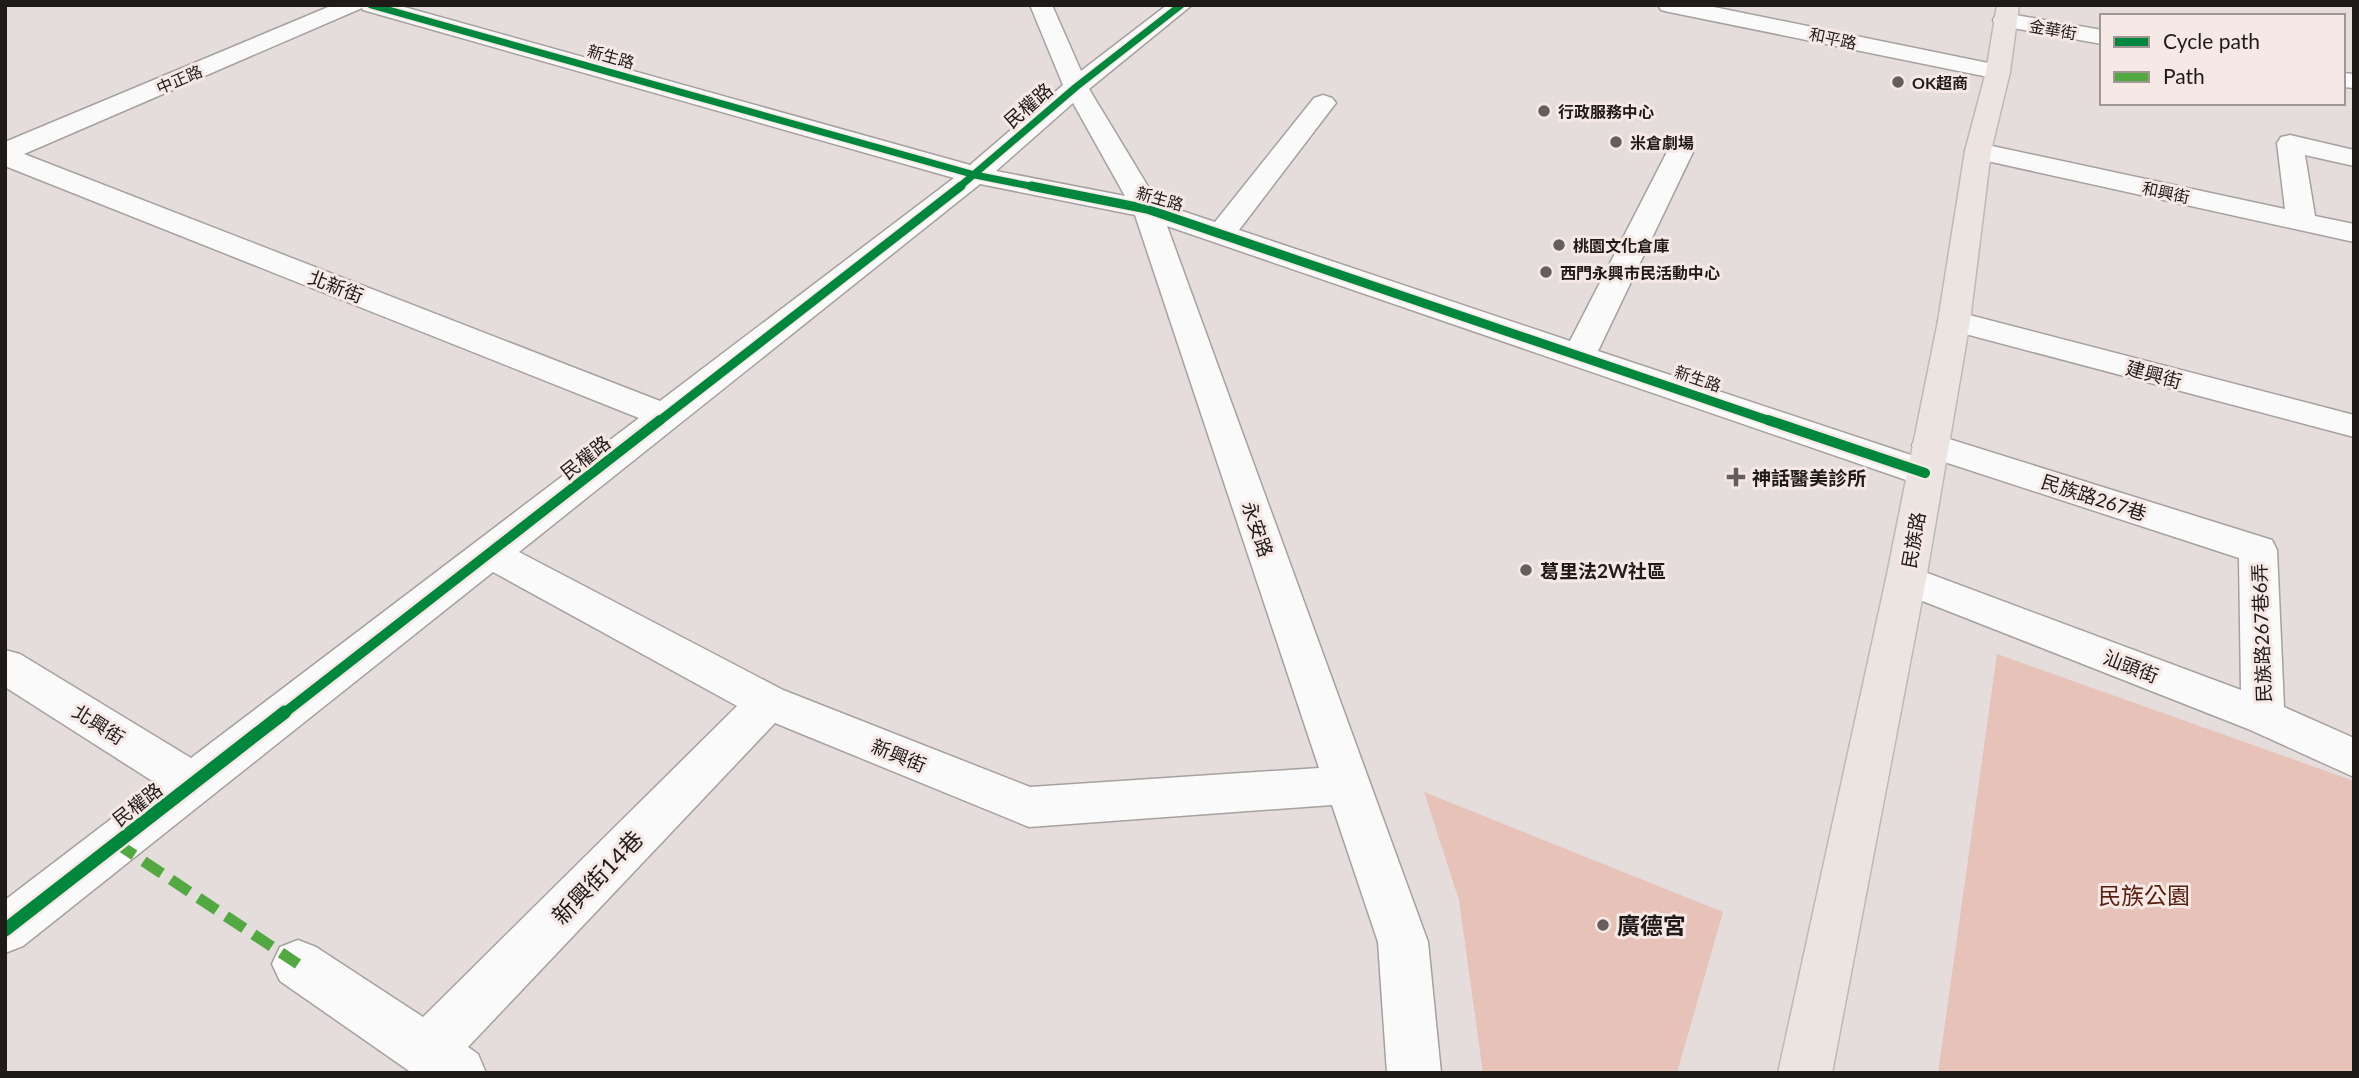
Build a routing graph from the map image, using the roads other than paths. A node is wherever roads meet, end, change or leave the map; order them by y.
1 (353, 5) edge
2 (371, 5) edge
3 (1041, 5) edge
4 (1181, 5) edge
5 (1669, 5) edge
6 (2006, 13) edge
7 (2100, 36) edge
8 (1998, 72) junction
9 (1076, 87) junction
10 (1323, 103) dead end
11 (1978, 151) junction
12 (1680, 152) dead end
13 (5, 154) edge
14 (2354, 158) edge
15 (975, 175) junction
16 (1147, 209) junction
17 (2301, 222) junction
18 (2354, 233) edge
19 (1221, 234) junction
20 (1954, 321) junction
21 (1580, 354) junction
22 (666, 416) junction
23 (2354, 426) edge
24 (1927, 459) junction
25 (2259, 550) joint
26 (489, 553) junction
27 (1906, 579) junction
28 (5, 666) edge
29 (768, 702) junction
30 (2263, 717) junction
31 (2354, 758) edge
32 (193, 783) junction
33 (1347, 785) junction
34 (5, 930) edge
35 (298, 964) dead end
36 (443, 1062) edge
37 (1414, 1073) edge
38 (1805, 1073) edge

1 - 13 street, 中正路
2 - 15 street, 新生路
3 - 9 street, 永安路
4 - 9 street, 民權路
5 - 8 street, 和平路
6 - 7 street, 金華街
6 - 8 main road, 民族路
8 - 11 main road, 民族路
9 - 15 street, 民權路
9 - 16 street, 永安路
10 - 19 street
11 - 17 street, 和興街
11 - 20 main road, 民族路
12 - 21 street
13 - 22 street, 北新街
14 - 17 street
15 - 16 street, 新生路
15 - 22 street, 民權路
16 - 19 street, 新生路
16 - 33 street, 永安路
17 - 18 street, 和興街
19 - 21 street, 新生路
20 - 23 street, 建興街
20 - 24 main road, 民族路
21 - 24 street, 新生路
22 - 26 street, 民權路
24 - 25 street, 民族路267巷
24 - 27 main road, 民族路
25 - 30 street, 民族路267巷6弄
26 - 29 street, 新興街
26 - 32 street, 民權路
27 - 30 street, 汕頭街
27 - 38 main road, 民族路
28 - 32 street, 北興街
29 - 33 street, 新興街
29 - 36 street, 新興街14巷
30 - 31 street, 汕頭街
32 - 34 street, 民權路
33 - 37 street, 永安路
35 - 36 street, 新興街14巷

